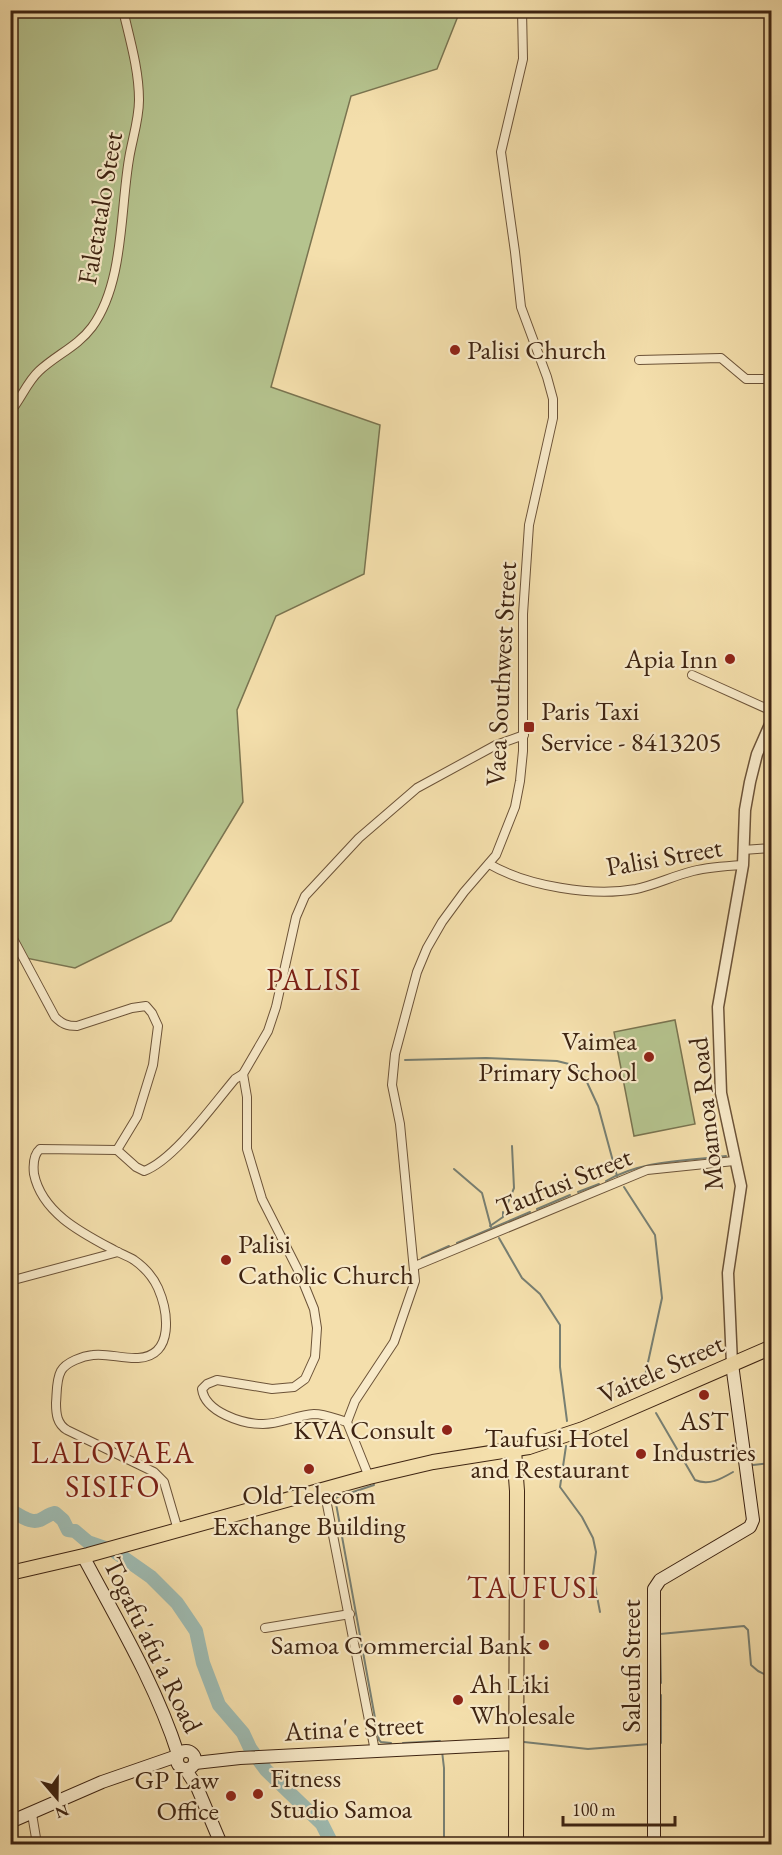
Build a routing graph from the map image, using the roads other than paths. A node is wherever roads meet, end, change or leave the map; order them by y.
1 (123, 10) edge
2 (522, 10) edge
3 (639, 360) dead end
4 (771, 379) edge
5 (10, 412) edge
6 (692, 675) dead end
7 (771, 711) edge
8 (771, 720) edge
9 (524, 735) junction
10 (771, 849) edge
11 (743, 850) junction
12 (489, 864) junction
13 (742, 865) junction
14 (10, 933) edge
15 (243, 1074) junction
16 (117, 1150) junction
17 (734, 1161) junction
18 (118, 1252) junction
19 (415, 1266) junction
20 (10, 1281) edge
21 (771, 1347) edge
22 (732, 1364) junction
23 (347, 1422) junction
24 (583, 1429) junction
25 (514, 1450) junction
26 (480, 1456) junction
27 (369, 1477) junction
28 (324, 1490) junction
29 (517, 1491) junction
30 (178, 1530) junction
31 (86, 1556) junction
32 (10, 1573) edge
33 (350, 1614) junction
34 (265, 1628) dead end
35 (170, 1729) junction
36 (516, 1744) junction
37 (375, 1750) junction
38 (186, 1760) junction
39 (214, 1760) junction
40 (152, 1766) junction
41 (197, 1787) junction
42 (32, 1814) junction
43 (10, 1822) edge
44 (36, 1845) edge
45 (221, 1845) edge
46 (516, 1845) edge
47 (654, 1845) edge

1 - 5 street, Faletatalo Steet
2 - 9 street, Vaea Southwest Street
3 - 4 street
6 - 7 street
8 - 11 street, Moamoa Road
9 - 12 street, Vaea Southwest Street
9 - 15 street
10 - 11 street
11 - 13 street, Moamoa Road
12 - 13 street, Palisi Street
12 - 19 street, Vaea Southwest Street
13 - 17 street, Moamoa Road
14 - 16 street
15 - 16 street
15 - 23 street
16 - 18 street
17 - 19 street, Taufusi Street
17 - 22 street, Moamoa Road
18 - 20 street
18 - 30 street
19 - 23 street, Vaea Southwest Street
21 - 22 main road, Vaitele Street
22 - 24 main road, Vaitele Street
22 - 47 main road, Saleufi Street
23 - 27 street
24 - 25 main road, Vaitele Street
24 - 29 main road
25 - 26 main road, Vaitele Street
25 - 29 main road
26 - 27 main road, Vaitele Street
26 - 29 main road
27 - 28 main road, Vaitele Street
28 - 30 main road, Vaitele Street
28 - 33 street
29 - 36 main road
30 - 31 main road, Vaitele Street
31 - 32 main road, Vaitele Street
31 - 35 main road, Togafu'afu'a Road
33 - 34 street
33 - 37 street
35 - 38 main road, Togafu'afu'a Road
35 - 40 main road
36 - 37 main road, Atina'e Street
36 - 46 main road
37 - 39 main road, Atina'e Street
38 - 39 main road, Atina'e Street
38 - 40 main road
38 - 41 main road, Togafu'afu'a Road
39 - 41 main road
40 - 42 main road
41 - 45 main road, Togafu'afu'a Road
42 - 43 main road
42 - 44 street

